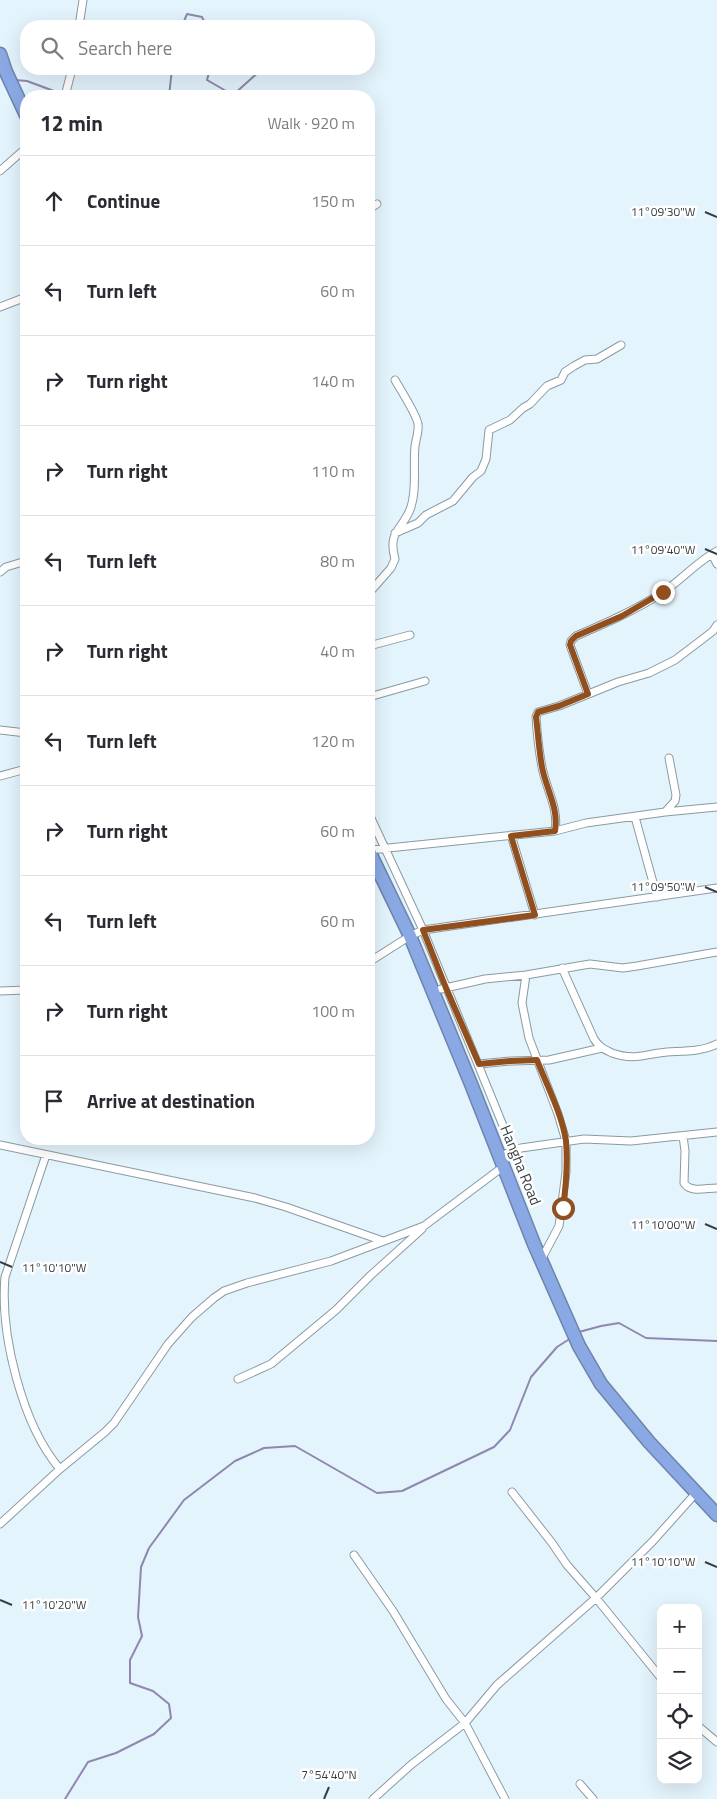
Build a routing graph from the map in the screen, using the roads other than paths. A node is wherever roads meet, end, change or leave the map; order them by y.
1 (82, 0) edge
2 (80, 20) edge
3 (0, 54) edge
4 (70, 75) edge
5 (67, 90) edge
6 (20, 103) edge
7 (20, 153) edge
8 (0, 171) edge
9 (20, 300) edge
10 (0, 308) edge
11 (621, 345) dead end
12 (395, 380) dead end
13 (395, 533) junction
14 (714, 553) edge
15 (20, 563) edge
16 (717, 564) edge
17 (0, 572) edge
18 (375, 586) edge
19 (717, 625) edge
20 (410, 635) dead end
21 (375, 644) edge
22 (425, 681) dead end
23 (588, 694) junction
24 (375, 696) edge
25 (0, 730) edge
26 (20, 732) edge
27 (669, 758) dead end
28 (20, 771) edge
29 (0, 776) edge
30 (717, 807) edge
31 (666, 812) junction
32 (635, 817) junction
33 (375, 828) edge
34 (555, 831) junction
35 (511, 836) junction
36 (384, 848) junction
37 (375, 849) edge
38 (375, 863) edge
39 (717, 888) edge
40 (657, 897) junction
41 (535, 915) junction
42 (423, 930) junction
43 (410, 936) junction
44 (717, 952) edge
45 (375, 958) edge
46 (562, 968) junction
47 (526, 975) junction
48 (446, 988) junction
49 (20, 990) edge
50 (0, 991) edge
51 (433, 992) junction
52 (717, 1044) edge
53 (602, 1048) junction
54 (537, 1060) junction
55 (479, 1064) junction
56 (717, 1132) edge
57 (683, 1136) junction
58 (566, 1141) junction
59 (0, 1145) edge
60 (512, 1150) junction
61 (46, 1155) junction
62 (502, 1162) junction
63 (717, 1188) edge
64 (424, 1226) junction
65 (383, 1242) junction
66 (541, 1261) junction
67 (238, 1378) dead end
68 (60, 1469) junction
69 (512, 1492) dead end
70 (696, 1493) junction
71 (717, 1515) edge
72 (0, 1524) edge
73 (354, 1555) dead end
74 (596, 1598) junction
75 (657, 1673) edge
76 (465, 1723) junction
77 (702, 1729) edge
78 (717, 1742) edge
79 (580, 1784) dead end
80 (374, 1799) edge
81 (505, 1799) edge
82 (593, 1799) edge

1 - 2 street
3 - 6 highway
4 - 5 street
7 - 8 street
9 - 10 street
11 - 13 street
12 - 13 street
13 - 18 street
14 - 16 street
14 - 23 street
15 - 17 street
19 - 23 street
20 - 21 street
22 - 24 street
23 - 34 street
25 - 26 street
27 - 31 street
28 - 29 street
30 - 31 street
31 - 32 street
32 - 34 street
32 - 40 street
33 - 36 street
34 - 35 street
35 - 36 street
35 - 41 street
36 - 37 street
36 - 42 street
38 - 43 highway, Hangha Road
39 - 40 street
40 - 41 street
41 - 42 street
42 - 43 street
42 - 48 street
43 - 45 street
43 - 51 highway, Hangha Road
44 - 46 street
46 - 47 street
46 - 53 street
47 - 48 street
47 - 54 street
48 - 51 street
48 - 55 street
49 - 50 street
51 - 62 highway, Hangha Road
52 - 53 street
53 - 54 street
54 - 55 street
54 - 58 street
55 - 60 street
56 - 57 street
57 - 58 street
57 - 63 street
58 - 60 street
58 - 66 street
59 - 61 street
60 - 62 street
61 - 65 street
61 - 68 street
62 - 64 street
62 - 66 highway, Hangha Road
64 - 65 street
64 - 67 street
65 - 68 street
66 - 70 highway, Hangha Road
68 - 72 street
69 - 74 street
70 - 71 highway, Hangha Road
70 - 74 street
73 - 76 street
74 - 75 street
74 - 76 street
76 - 80 street
76 - 81 street
77 - 78 street
79 - 82 street

